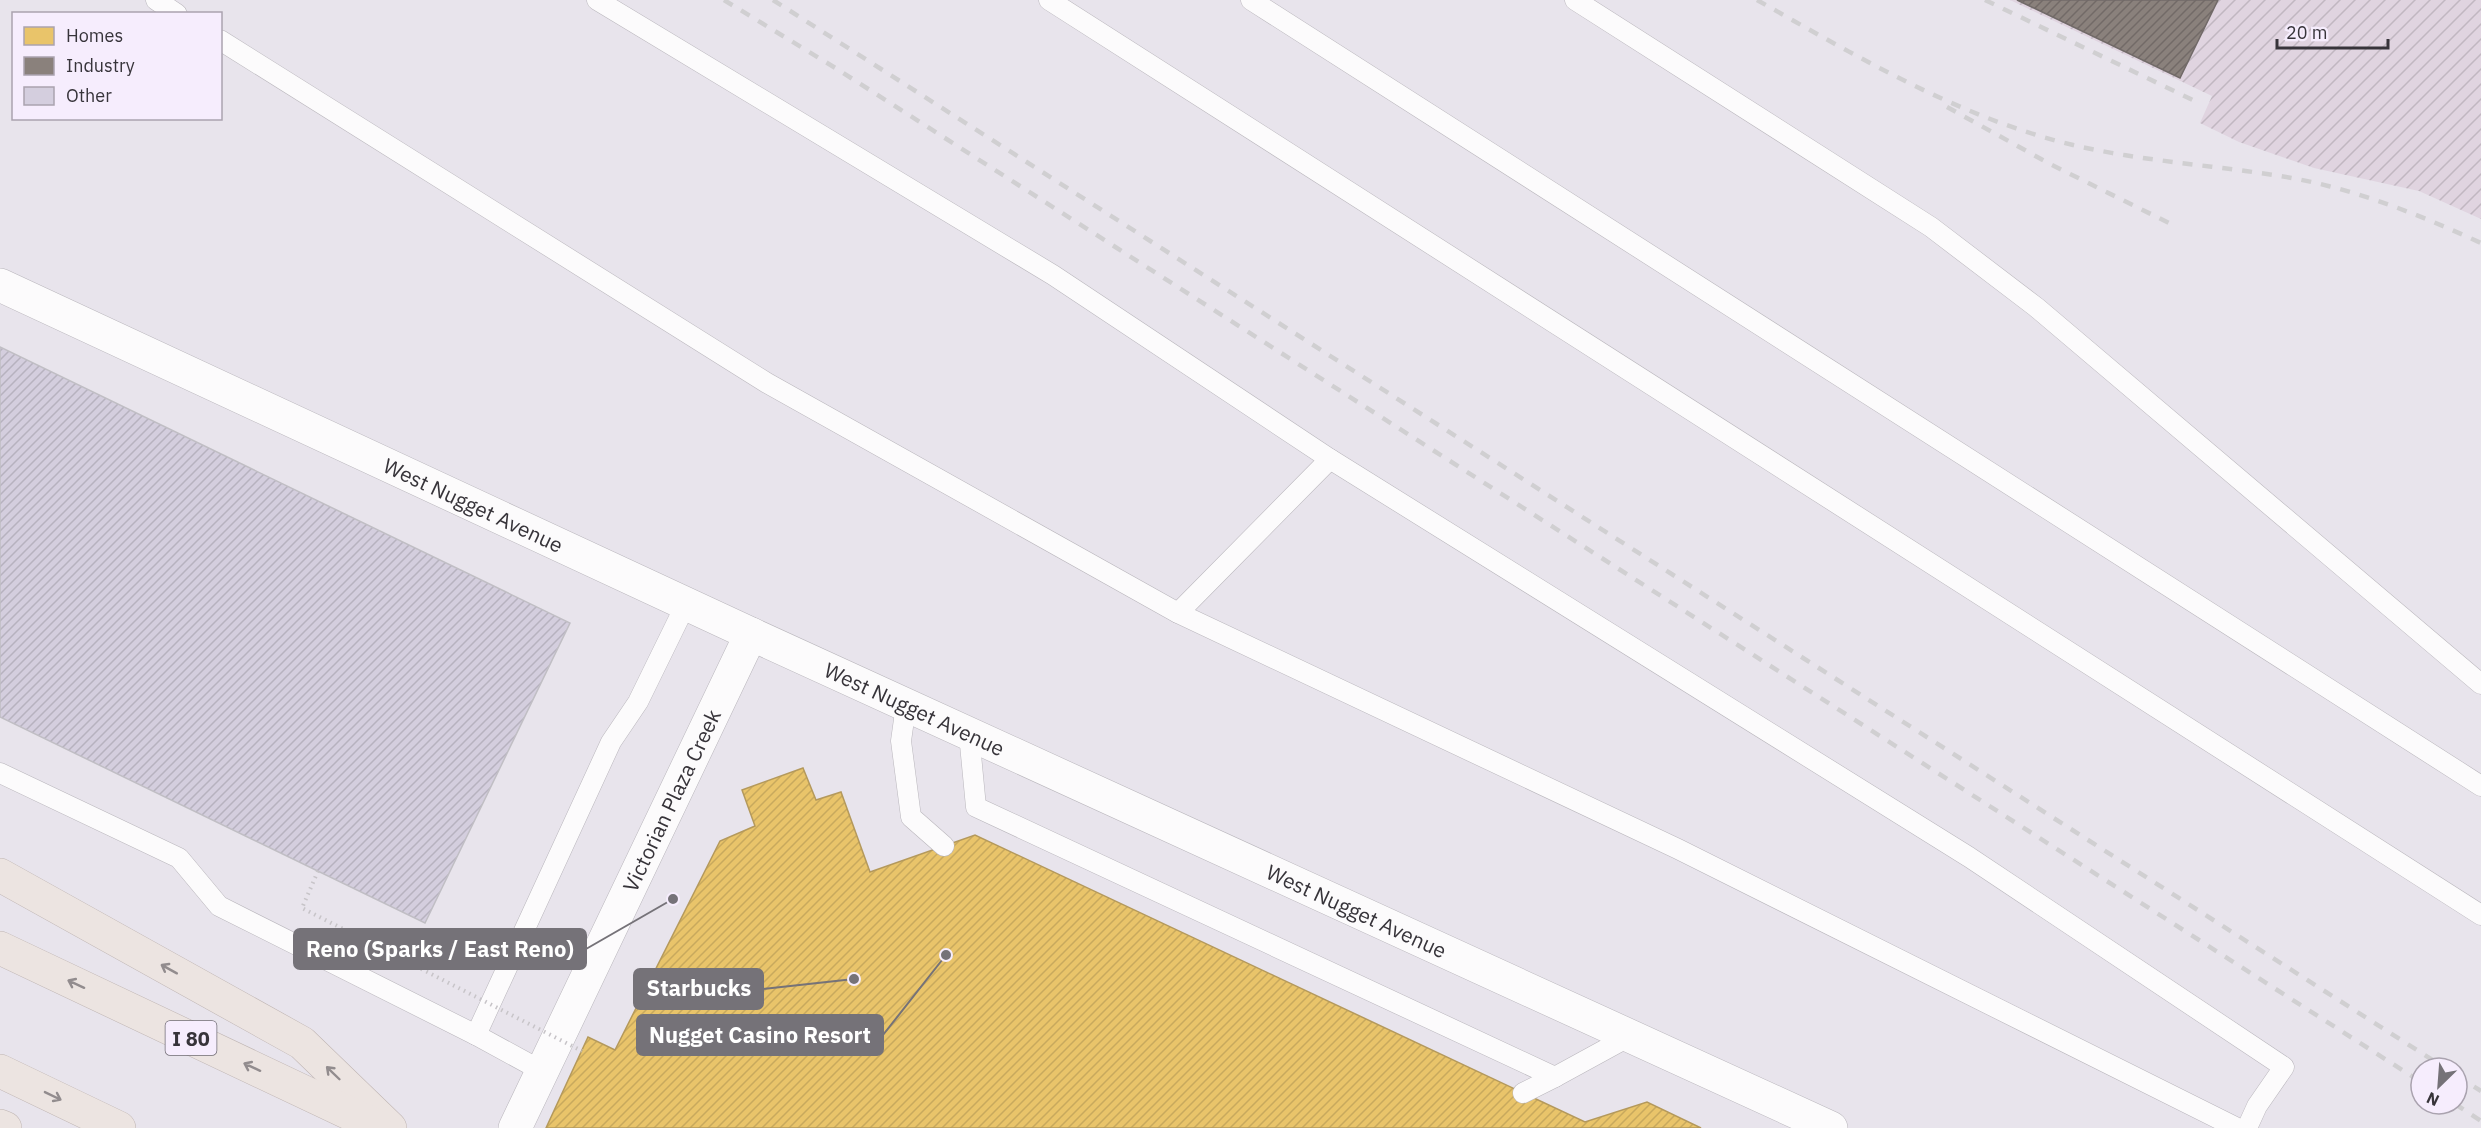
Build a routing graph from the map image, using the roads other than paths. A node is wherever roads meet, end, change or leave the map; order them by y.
1 (156, 0) edge
2 (597, 0) edge
3 (1049, 0) edge
4 (1251, 0) edge
5 (1575, 0) edge
6 (174, 12) edge
7 (222, 41) edge
8 (0, 285) edge
9 (1330, 459) junction
10 (687, 604) junction
11 (1178, 613) junction
12 (751, 634) junction
13 (2481, 684) edge
14 (906, 705) junction
15 (969, 734) junction
16 (0, 773) edge
17 (2481, 786) edge
18 (944, 846) dead end
19 (0, 874) edge
20 (2481, 915) edge
21 (0, 948) edge
22 (476, 1035) junction
23 (1630, 1036) junction
24 (0, 1071) edge
25 (542, 1071) junction
26 (1555, 1077) junction
27 (1523, 1093) dead end
28 (0, 1126) edge
29 (5, 1128) edge
30 (119, 1128) edge
31 (381, 1128) edge
32 (390, 1128) edge
33 (515, 1128) edge
34 (1831, 1128) edge
35 (2237, 1128) edge
36 (2247, 1128) edge

1 - 6 lane
2 - 9 lane
3 - 20 lane
4 - 17 lane
5 - 13 lane
7 - 11 lane
8 - 10 street, West Nugget Avenue
9 - 11 lane
9 - 36 lane
10 - 12 street, West Nugget Avenue
10 - 22 lane
11 - 35 lane
12 - 14 street, West Nugget Avenue
12 - 25 street, Victorian Plaza Creek
14 - 15 street, West Nugget Avenue
14 - 18 lane
15 - 23 street, West Nugget Avenue
15 - 26 lane
16 - 22 lane
32 -> 19 highway
31 -> 21 highway, I 80
22 - 25 lane
23 - 26 lane
23 - 34 street, West Nugget Avenue
24 -> 30 highway
25 - 33 street, Victorian Plaza Creek
26 - 27 lane
28 - 29 highway

